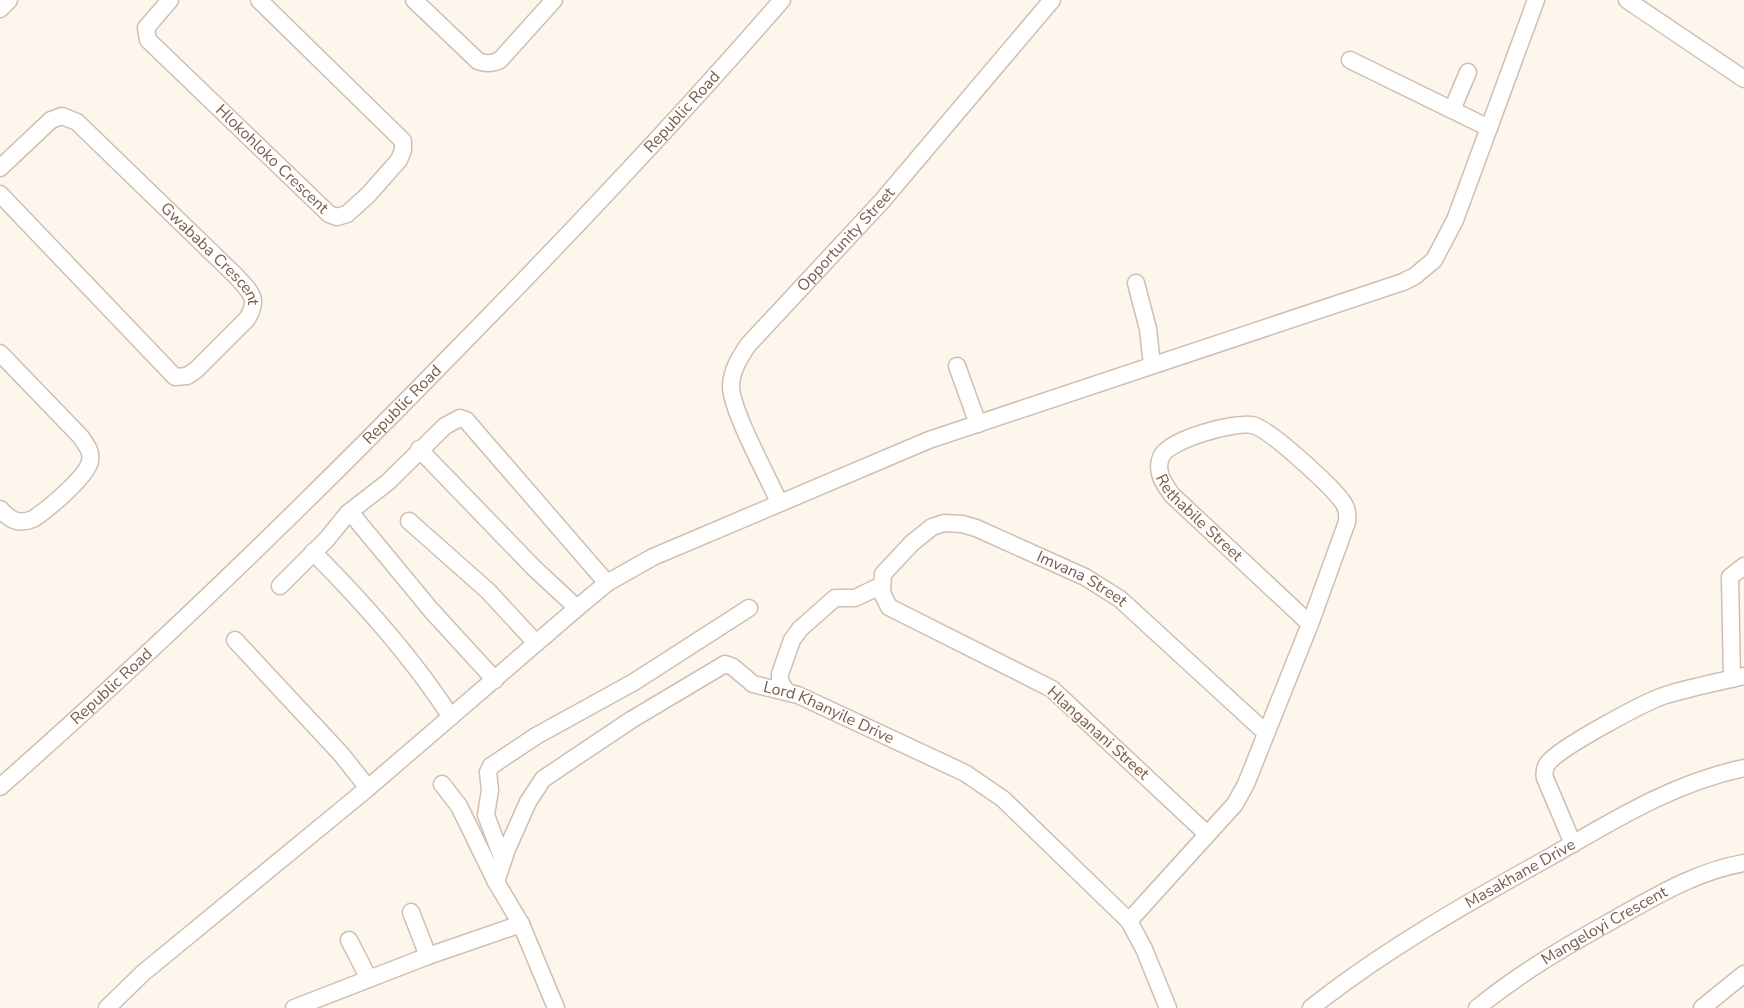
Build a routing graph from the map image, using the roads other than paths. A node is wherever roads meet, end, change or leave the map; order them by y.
1 (9, 0) edge
2 (170, 0) edge
3 (259, 0) edge
4 (414, 0) edge
5 (554, 0) edge
6 (782, 0) edge
7 (1052, 0) edge
8 (1536, 0) edge
9 (1627, 0) edge
10 (0, 9) edge
11 (1350, 60) dead end
12 (1468, 72) dead end
13 (1744, 79) edge
14 (1452, 110) junction
15 (1489, 128) junction
16 (0, 168) edge
17 (0, 194) edge
18 (1136, 283) dead end
19 (0, 353) edge
20 (1152, 365) junction
21 (958, 366) dead end
22 (978, 424) junction
23 (419, 449) junction
24 (779, 502) junction
25 (0, 509) edge
26 (350, 512) junction
27 (409, 521) dead end
28 (313, 552) junction
29 (1744, 566) edge
30 (607, 583) junction
31 (280, 586) dead end
32 (880, 586) junction
33 (577, 608) junction
34 (749, 608) dead end
35 (1310, 624) junction
36 (235, 640) dead end
37 (536, 643) junction
38 (1738, 677) edge
39 (495, 680) junction
40 (786, 690) junction
41 (451, 717) junction
42 (1266, 733) junction
43 (1744, 768) edge
44 (442, 784) dead end
45 (0, 787) edge
46 (368, 788) junction
47 (1207, 834) junction
48 (1573, 844) junction
49 (503, 860) junction
50 (1744, 863) edge
51 (496, 882) junction
52 (411, 912) dead end
53 (1129, 921) junction
54 (521, 924) junction
55 (349, 940) dead end
56 (428, 956) junction
57 (1744, 974) edge
58 (368, 978) junction
59 (107, 1008) edge
60 (294, 1008) edge
61 (556, 1008) edge
62 (1168, 1008) edge
63 (1311, 1008) edge
64 (1477, 1008) edge
65 (1702, 1008) edge

1 - 10 street
2 - 3 street, Hlokohloko Crescent
4 - 5 street
6 - 45 street, Republic Road
7 - 24 street, Opportunity Street
8 - 15 street
9 - 13 street
11 - 14 street
12 - 14 street
14 - 15 street
15 - 20 street
16 - 17 street, Gwababa Crescent
18 - 20 street
19 - 25 street
20 - 22 street
21 - 22 street
22 - 24 street
23 - 26 street
23 - 30 street
23 - 33 street
24 - 30 street
26 - 28 street
26 - 39 street
27 - 37 street
28 - 31 street
28 - 41 street
29 - 38 street
30 - 33 street
32 - 40 street
32 - 42 street, Imvana Street
32 - 47 street, Hlanganani Street
33 - 37 street
34 - 49 street
35 - 35 street, Rethabile Street
35 - 42 street, Rethabile Street
36 - 46 street
37 - 39 street
38 - 48 street
39 - 41 street
40 - 49 street, Lord Khanyile Drive
40 - 53 street, Lord Khanyile Drive
41 - 46 street
42 - 47 street, Rethabile Street
43 - 48 street, Masakhane Drive
44 - 51 street
46 - 59 street
47 - 53 street, Rethabile Street
48 - 63 street, Masakhane Drive
49 - 51 street, Lord Khanyile Drive
50 - 64 street, Mangeloyi Crescent
51 - 54 street
52 - 56 street
53 - 62 street, Lord Khanyile Drive
54 - 56 street
54 - 61 street
55 - 58 street
56 - 58 street
57 - 65 street
58 - 60 street

